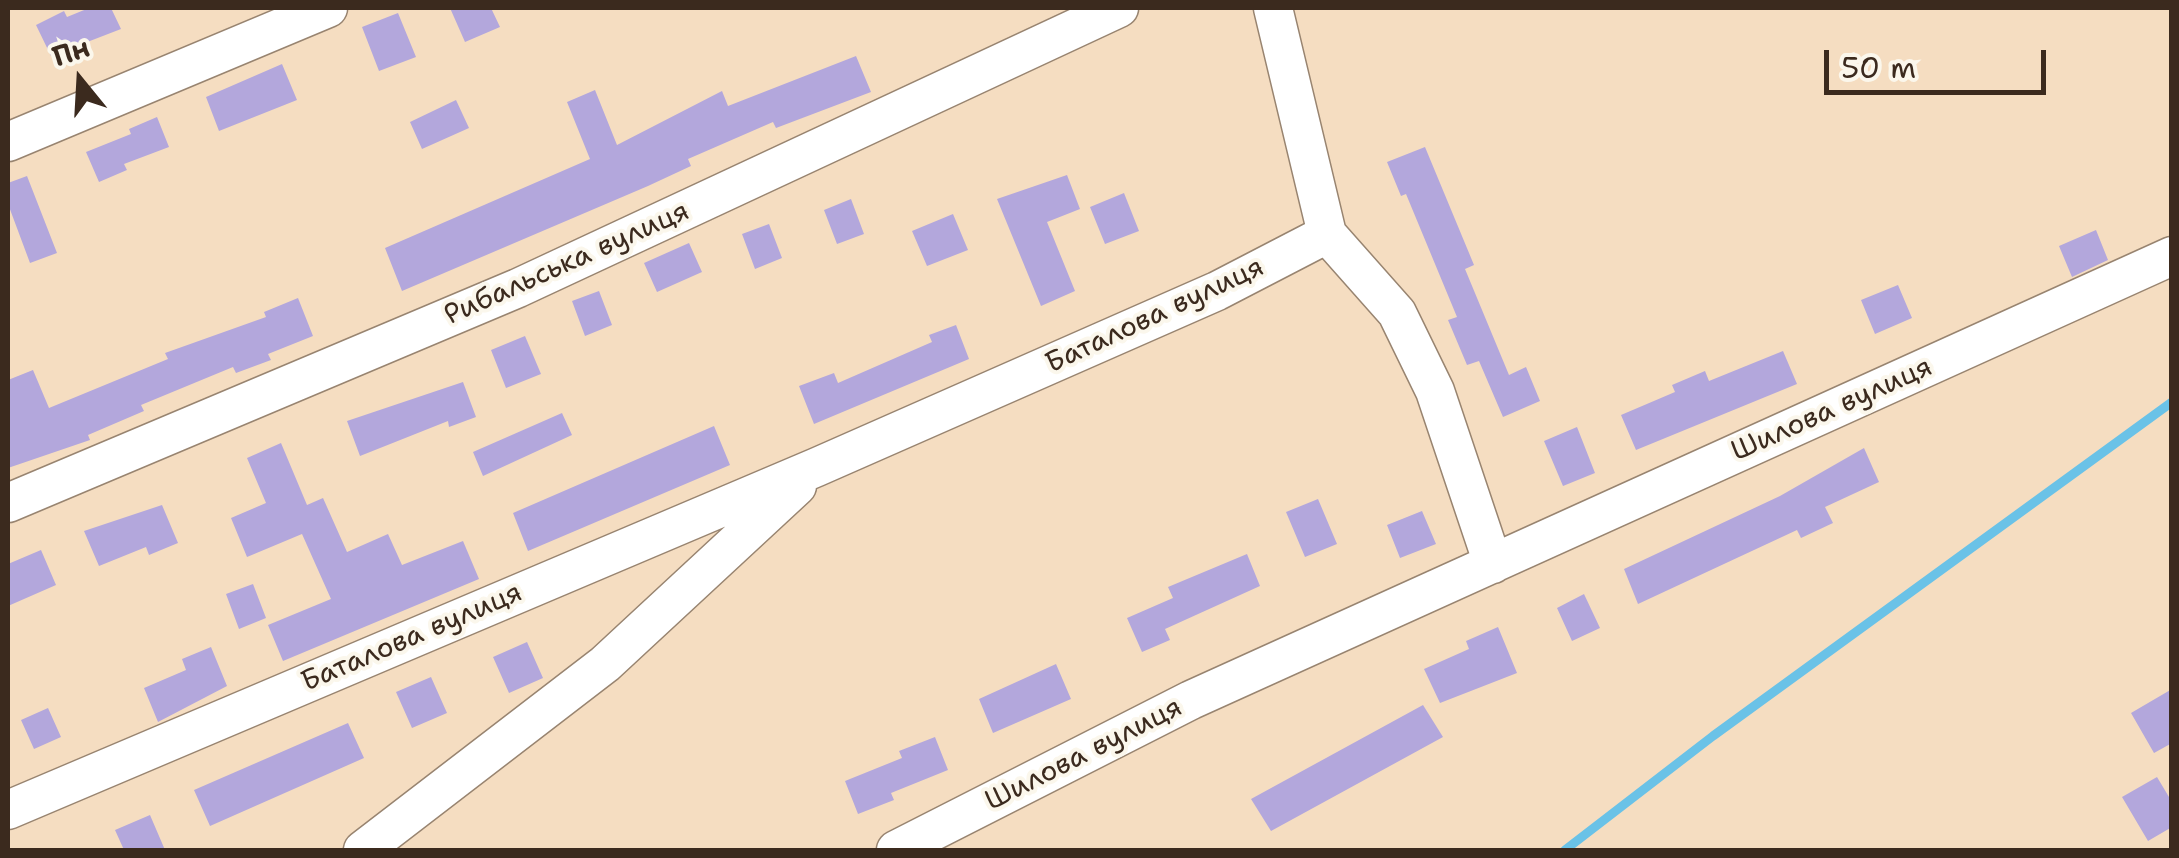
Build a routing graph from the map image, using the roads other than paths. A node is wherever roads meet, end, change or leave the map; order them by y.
1 (328, 8) edge
2 (1119, 8) edge
3 (1273, 8) edge
4 (8, 142) edge
5 (1327, 234) junction
6 (2172, 256) edge
7 (817, 467) junction
8 (8, 503) edge
9 (1493, 564) junction
10 (8, 810) edge
11 (362, 850) edge
12 (896, 850) edge

1 - 4 street
2 - 8 street, Рибальська вулиця
3 - 5 street
5 - 7 street, Баталова вулиця
5 - 9 street
6 - 9 street, Шилова вулиця
7 - 10 street, Баталова вулиця
7 - 11 street, Баталова вулиця
9 - 12 street, Шилова вулиця

